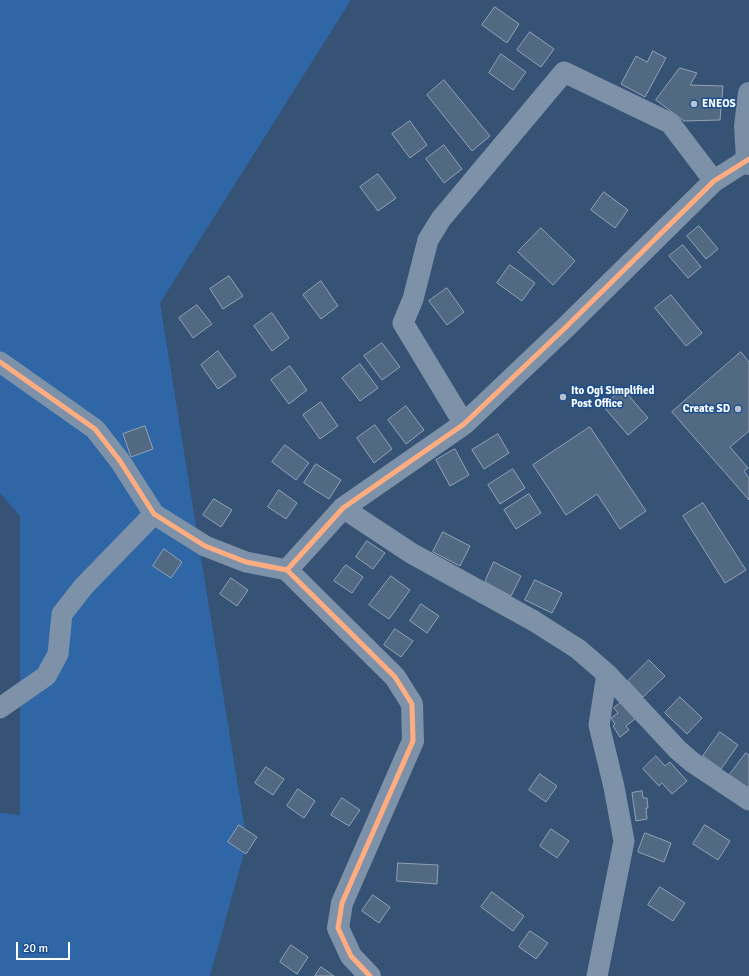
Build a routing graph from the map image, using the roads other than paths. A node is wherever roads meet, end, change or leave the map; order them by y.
1 (749, 93) edge
2 (748, 161) edge
3 (714, 181) junction
4 (0, 362) edge
5 (464, 424) junction
6 (343, 508) junction
7 (154, 514) junction
8 (287, 570) junction
9 (607, 674) junction
10 (0, 708) edge
11 (749, 800) edge
12 (370, 976) edge
13 (597, 976) edge

1 - 2 main road
2 - 3 street
3 - 5 street
3 - 5 street
4 - 7 street
5 - 6 street
6 - 8 street
6 - 9 street
7 - 8 street
7 - 10 street
8 - 12 street
9 - 11 street
9 - 13 street

